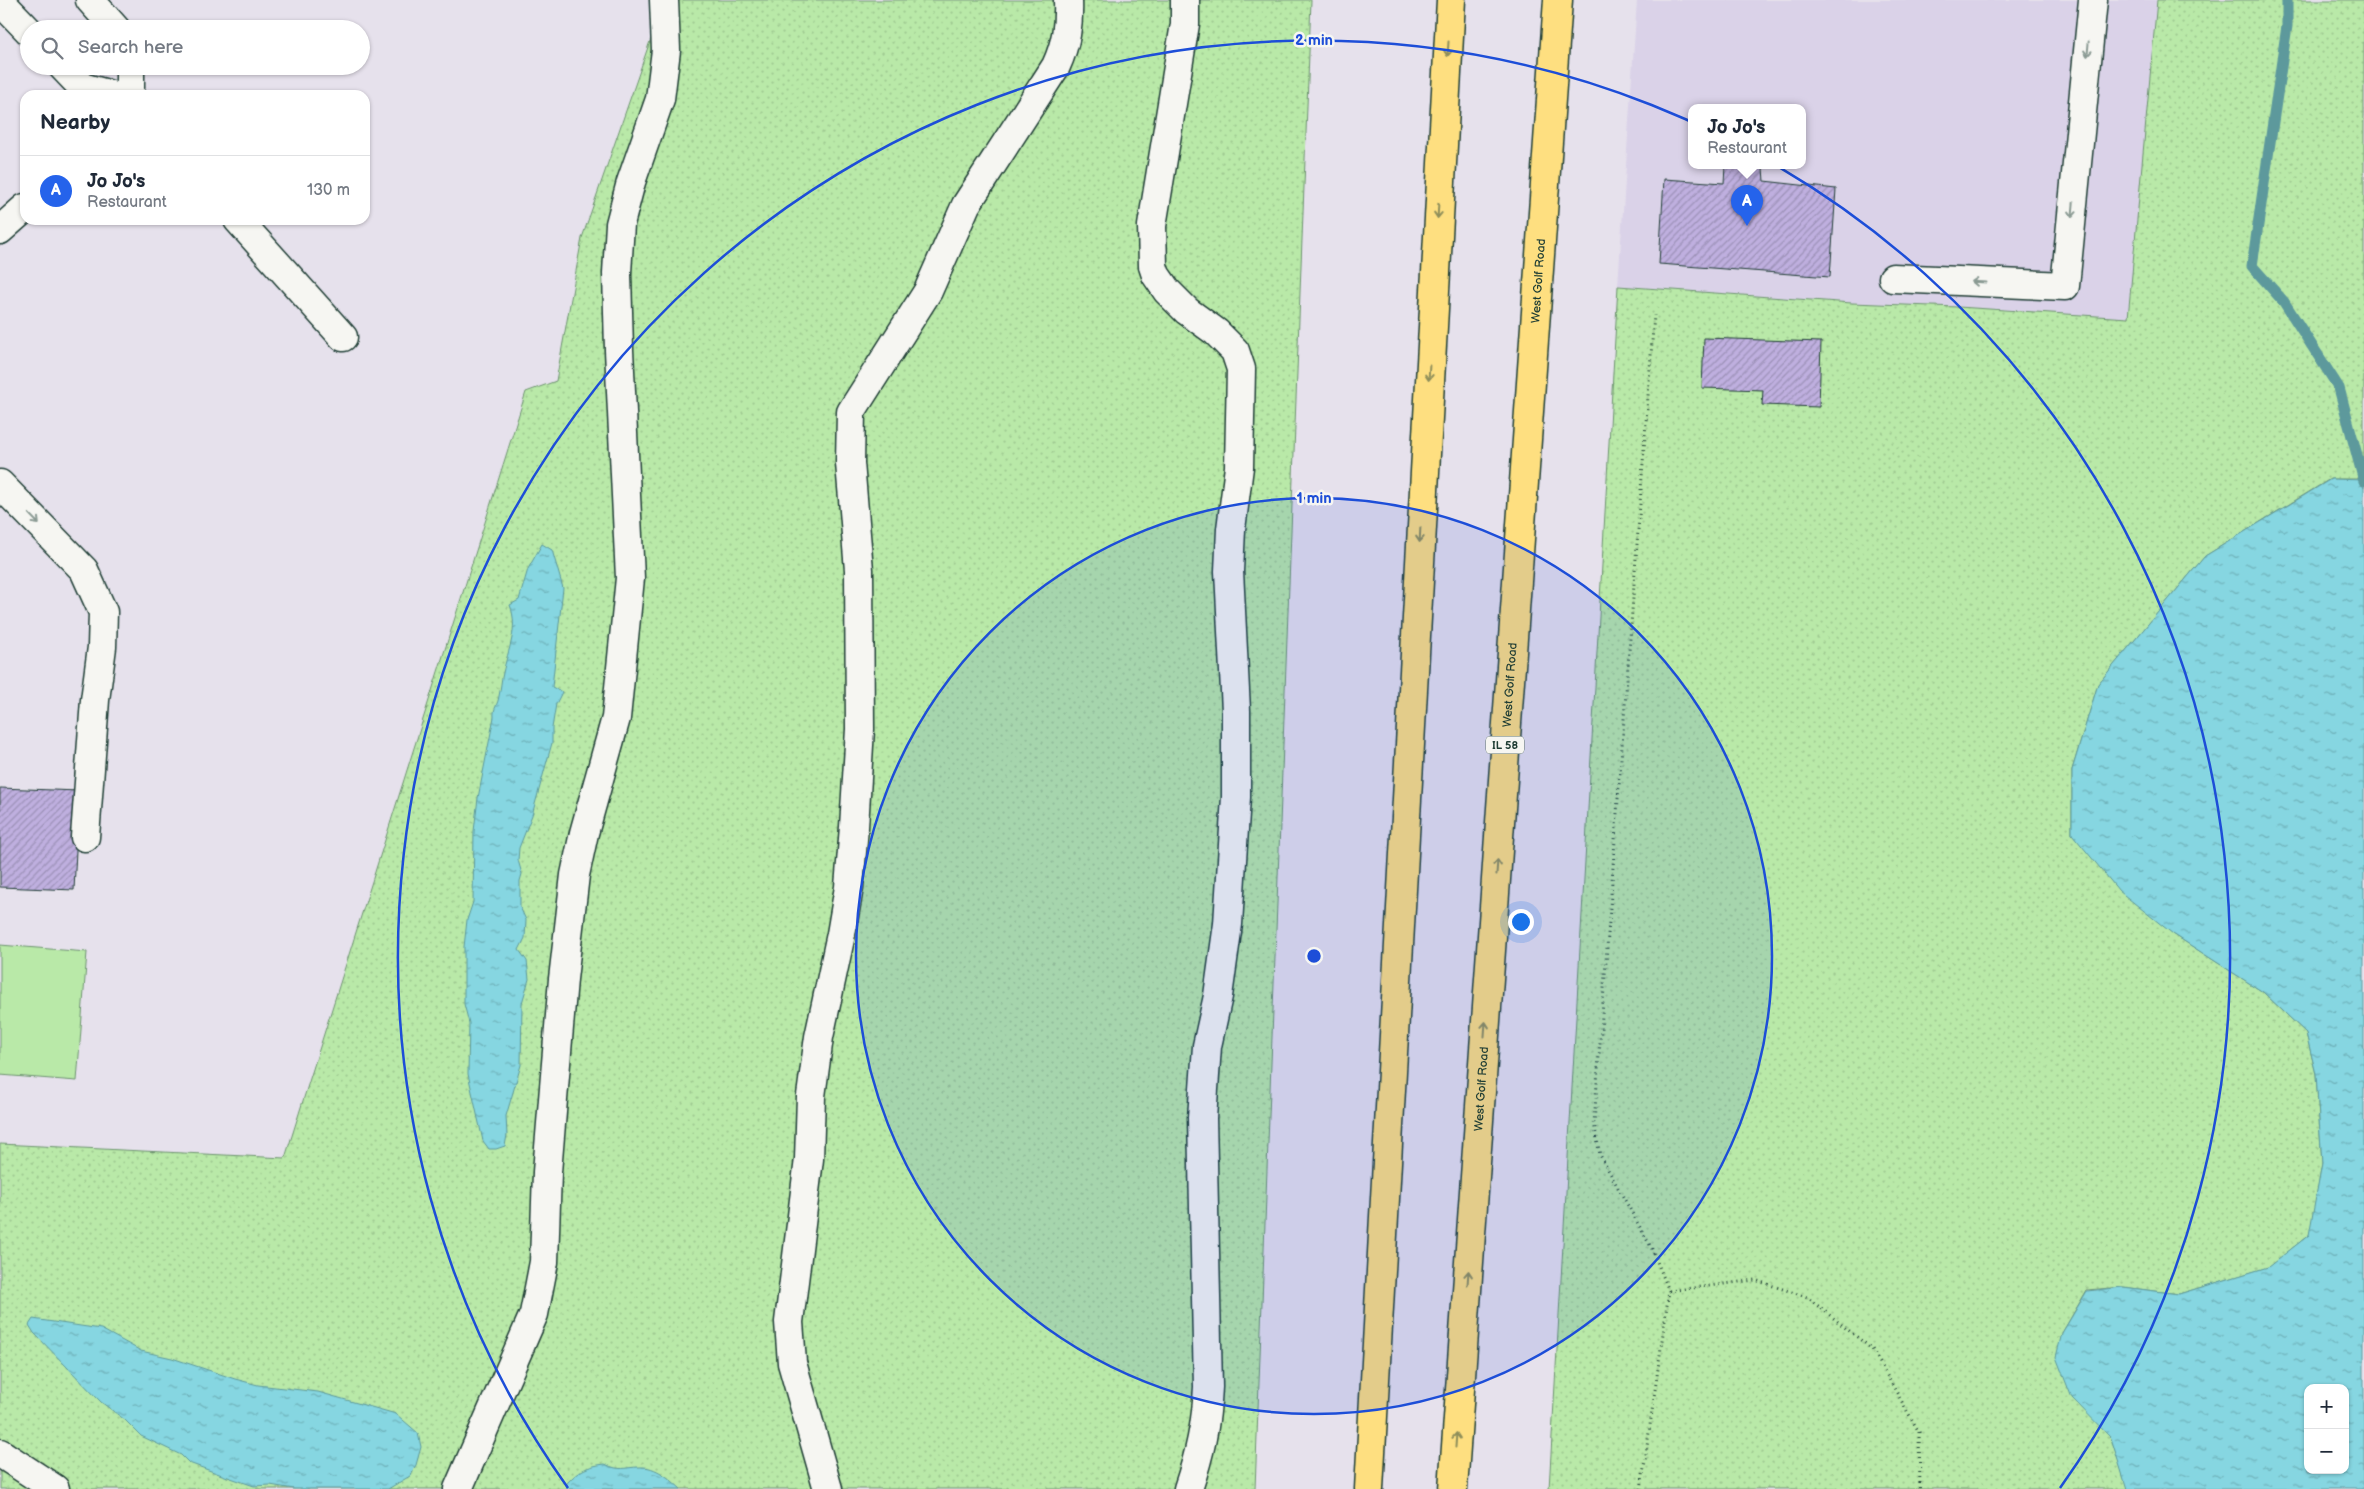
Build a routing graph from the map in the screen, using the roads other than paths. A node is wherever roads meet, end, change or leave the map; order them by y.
1 (90, 0) edge
2 (664, 0) edge
3 (1068, 0) edge
4 (1185, 0) edge
5 (1451, 0) edge
6 (1558, 0) edge
7 (2093, 0) edge
8 (0, 1) edge
9 (108, 20) edge
10 (20, 22) edge
11 (71, 75) edge
12 (130, 75) edge
13 (93, 90) edge
14 (130, 90) edge
15 (20, 212) edge
16 (243, 225) edge
17 (0, 230) edge
18 (1893, 278) dead end
19 (344, 337) dead end
20 (0, 484) edge
21 (85, 837) dead end
22 (0, 1453) edge
23 (55, 1489) edge
24 (458, 1489) edge
25 (828, 1489) edge
26 (1188, 1489) edge
27 (1369, 1489) edge
28 (1453, 1489) edge

1 - 9 lane
2 - 24 lane
3 - 25 lane
4 - 26 lane
5 -> 27 main road
28 -> 6 main road, West Golf Road / IL 58
7 -> 18 lane
8 - 10 lane
11 - 13 lane
12 - 14 lane
15 - 17 lane
16 - 19 lane
20 -> 21 lane
22 - 23 lane

